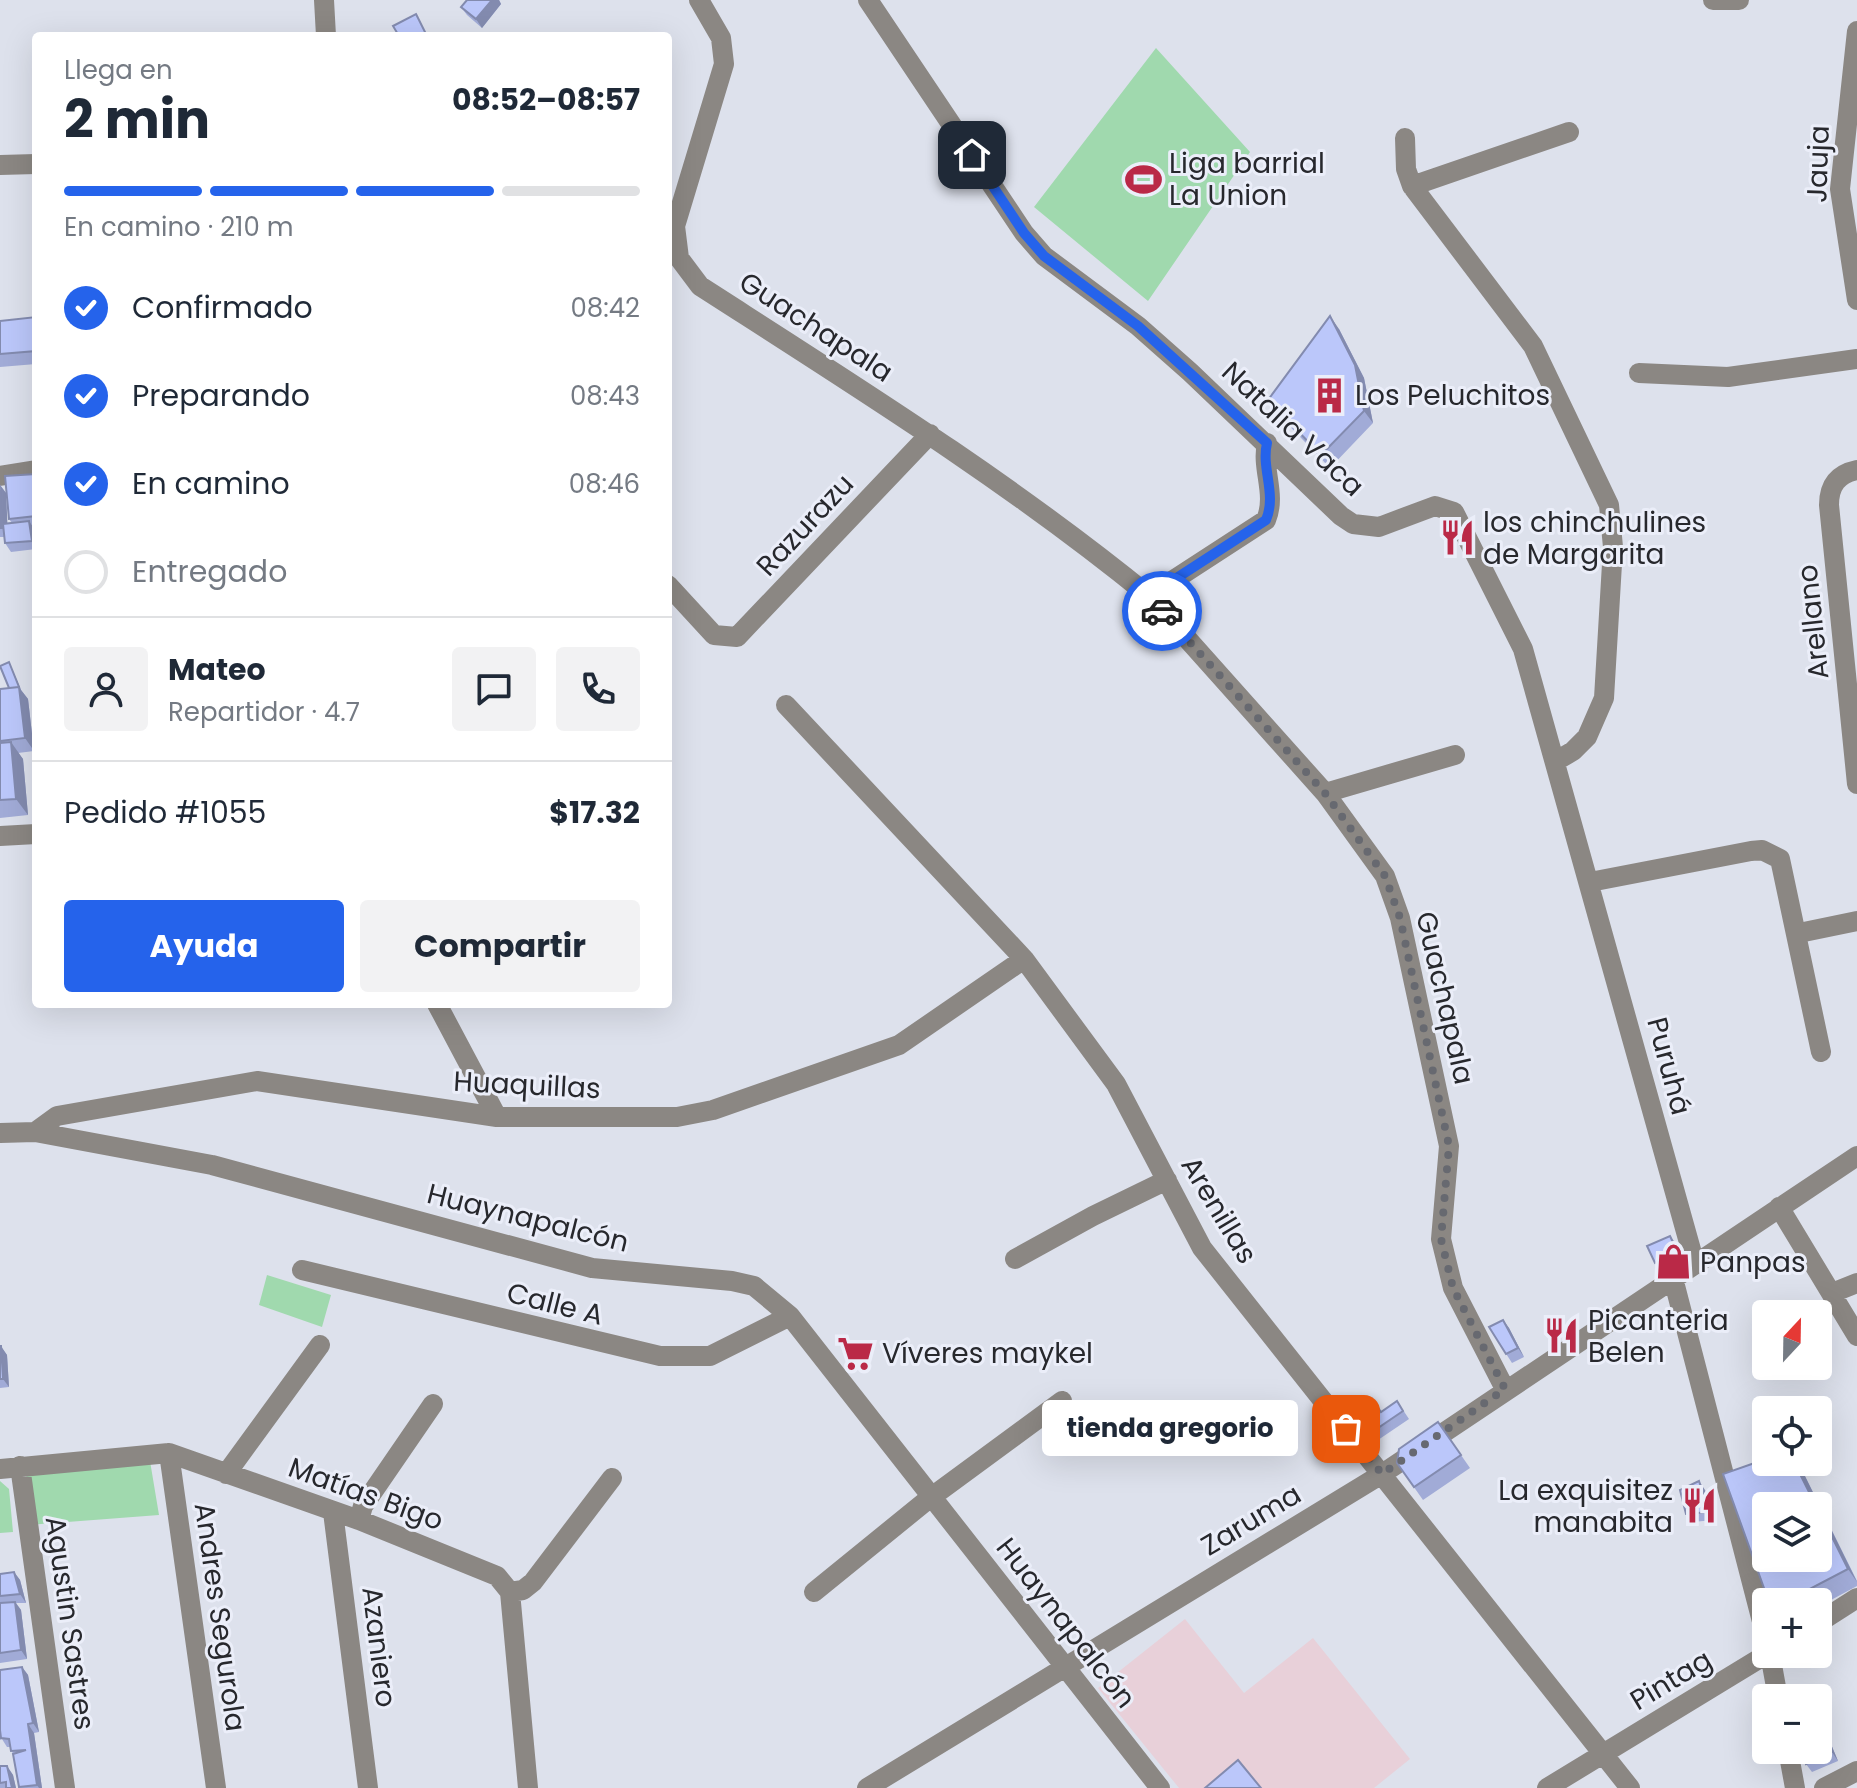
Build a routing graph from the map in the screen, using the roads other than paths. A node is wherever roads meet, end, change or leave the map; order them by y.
1 (324, 0) edge
2 (699, 0) edge
3 (868, 0) edge
4 (1713, 0) edge
5 (1739, 0) edge
6 (1857, 31) edge
7 (326, 32) edge
8 (1569, 132) dead end
9 (1405, 138) dead end
10 (32, 164) edge
11 (0, 165) edge
12 (1412, 186) junction
13 (1848, 191) edge
14 (1857, 300) edge
15 (1857, 359) edge
16 (1639, 373) dead end
17 (930, 434) junction
18 (1267, 443) junction
19 (1857, 470) edge
20 (32, 471) edge
21 (0, 476) edge
22 (672, 589) edge
23 (1149, 596) junction
24 (786, 705) dead end
25 (1455, 755) dead end
26 (1556, 761) junction
27 (1857, 784) edge
28 (1325, 793) junction
29 (32, 834) edge
30 (0, 836) edge
31 (1590, 882) junction
32 (1857, 921) edge
33 (1799, 933) junction
34 (1024, 959) junction
35 (439, 1008) edge
36 (1821, 1052) dead end
37 (497, 1117) junction
38 (35, 1132) junction
39 (0, 1133) edge
40 (1857, 1156) edge
41 (1167, 1180) junction
42 (1779, 1207) junction
43 (1015, 1259) dead end
44 (1695, 1264) junction
45 (302, 1270) dead end
46 (1673, 1278) junction
47 (1857, 1283) edge
48 (1832, 1293) junction
49 (790, 1316) junction
50 (1857, 1336) edge
51 (320, 1345) dead end
52 (1505, 1389) junction
53 (1062, 1401) dead end
54 (433, 1404) dead end
55 (169, 1453) junction
56 (10, 1468) edge
57 (226, 1474) junction
58 (1382, 1474) junction
59 (612, 1478) dead end
60 (931, 1498) junction
61 (333, 1512) junction
62 (359, 1520) junction
63 (1753, 1588) edge
64 (510, 1592) junction
65 (814, 1592) dead end
66 (1857, 1598) edge
67 (1832, 1614) edge
68 (1752, 1664) edge
69 (1064, 1666) junction
70 (1604, 1754) junction
71 (1791, 1764) edge
72 (1857, 1771) edge
73 (65, 1788) edge
74 (216, 1788) edge
75 (368, 1788) edge
76 (528, 1788) edge
77 (867, 1788) edge
78 (1160, 1788) edge
79 (1547, 1788) edge
80 (1630, 1788) edge
81 (1795, 1788) edge
82 (1824, 1788) edge

1 - 7 street
2 - 17 street, Guachapala
3 - 18 street, Natalia Vaca
4 - 5 street
6 - 13 street, Jauja
8 - 12 street
9 - 12 street
10 - 11 street
12 - 26 street
13 - 14 street, Jauja
15 - 16 street
17 - 22 street, Razurazu
17 - 23 street, Guachapala
18 - 23 street
18 - 26 street, Natalia Vaca
19 - 27 street, Arellano
20 - 21 street
23 - 28 street, Guachapala
24 - 34 street, Arenillas
25 - 28 street
26 - 31 street, Natalia Vaca
28 - 52 street, Guachapala
29 - 30 street
31 - 33 street
31 - 44 street, Puruhá
32 - 33 street
33 - 36 street
34 - 37 street, Huaquillas
34 - 41 street, Arenillas
35 - 37 street
37 - 38 street, Huaquillas
38 - 39 street, Huaquillas
38 - 49 street, Huaynapalcón
40 - 42 street, Zaruma
41 - 43 street
41 - 58 street, Arenillas
42 - 44 street, Zaruma
42 - 48 street
44 - 46 street, Zaruma
45 - 49 street, Calle A
46 - 52 street, Zaruma
46 - 63 street
47 - 48 street
48 - 50 street
49 - 60 street, Huaynapalcón
51 - 57 street
52 - 58 street, Zaruma
53 - 60 street
54 - 62 street
55 - 56 street, Matías Bigo
55 - 57 street, Matías Bigo
55 - 74 street, Andres Segurola
56 - 73 street, Agustin Sastres
57 - 61 street, Matías Bigo
58 - 69 street, Zaruma
58 - 70 street, Arenillas
59 - 64 street
60 - 65 street
60 - 69 street, Huaynapalcón
61 - 62 street, Matías Bigo
61 - 75 street, Azaniero
62 - 64 street, Matías Bigo
64 - 76 street
66 - 67 street
68 - 70 street, Pintag
69 - 77 street, Zaruma
69 - 78 street, Huaynapalcón
70 - 79 street, Pintag
70 - 80 street, Arenillas
71 - 81 street
72 - 82 street

